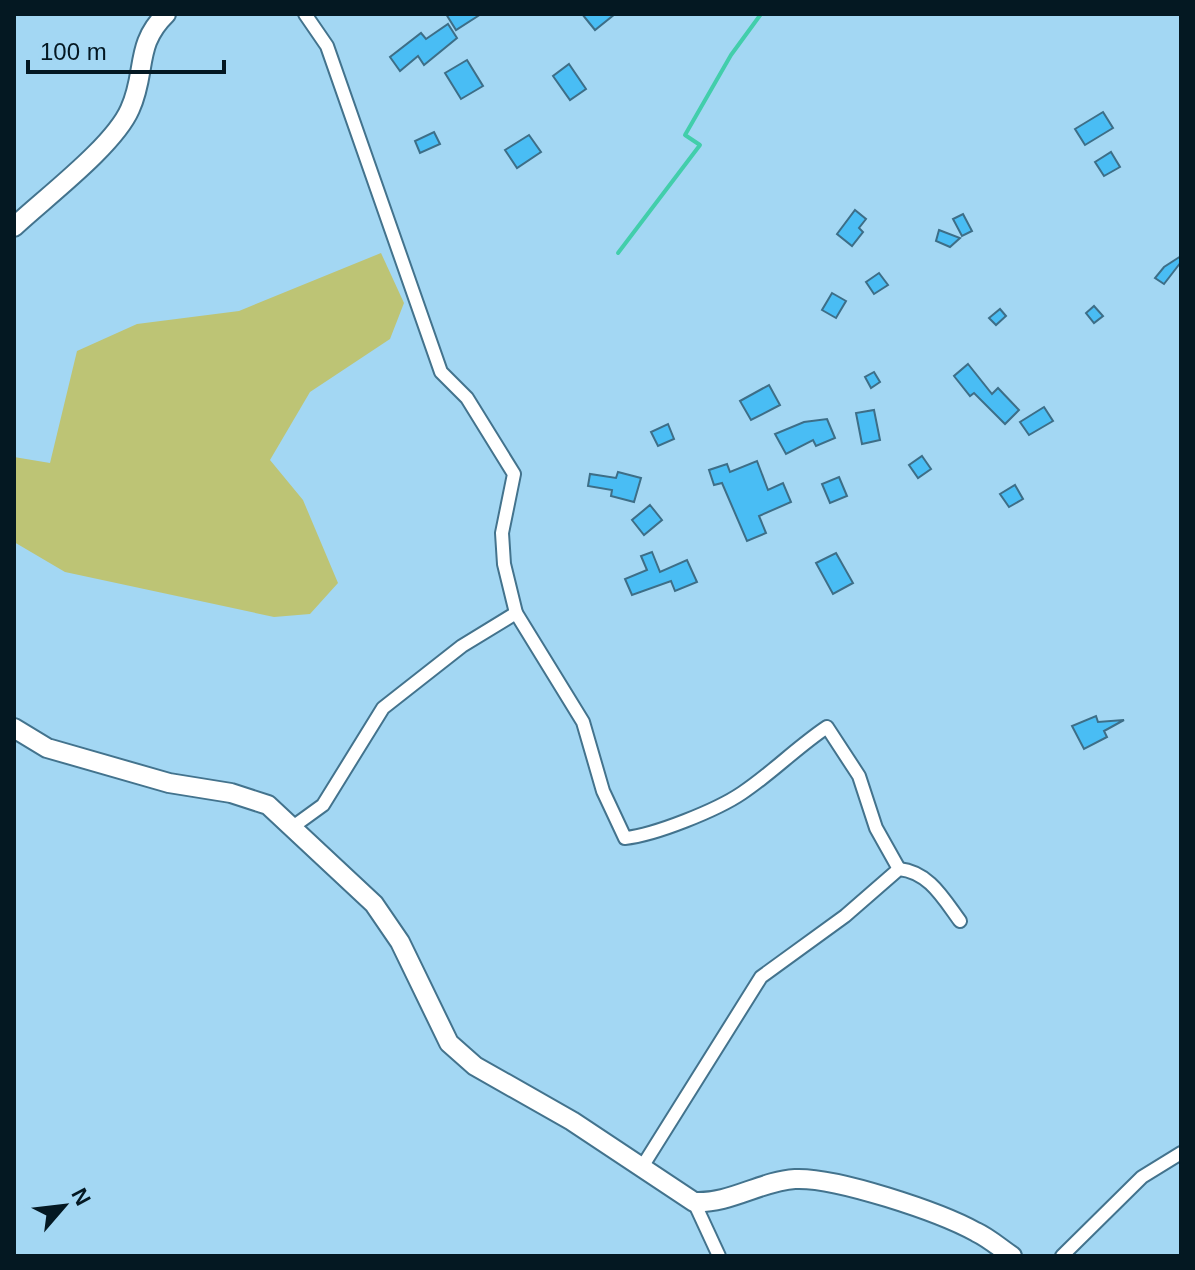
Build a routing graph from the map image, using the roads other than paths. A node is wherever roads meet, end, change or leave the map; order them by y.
1 (166, 14) edge
2 (305, 14) edge
3 (14, 227) edge
4 (516, 613) junction
5 (18, 736) edge
6 (294, 826) junction
7 (899, 869) junction
8 (960, 921) dead end
9 (1181, 1153) edge
10 (642, 1167) junction
11 (694, 1202) junction
12 (719, 1256) edge
13 (1012, 1256) edge
14 (1062, 1256) edge

1 - 3 street
2 - 4 street
4 - 6 street
4 - 7 street
5 - 6 street
6 - 10 street
7 - 8 street
7 - 10 street
9 - 14 street
10 - 11 street
11 - 12 street
11 - 13 street

